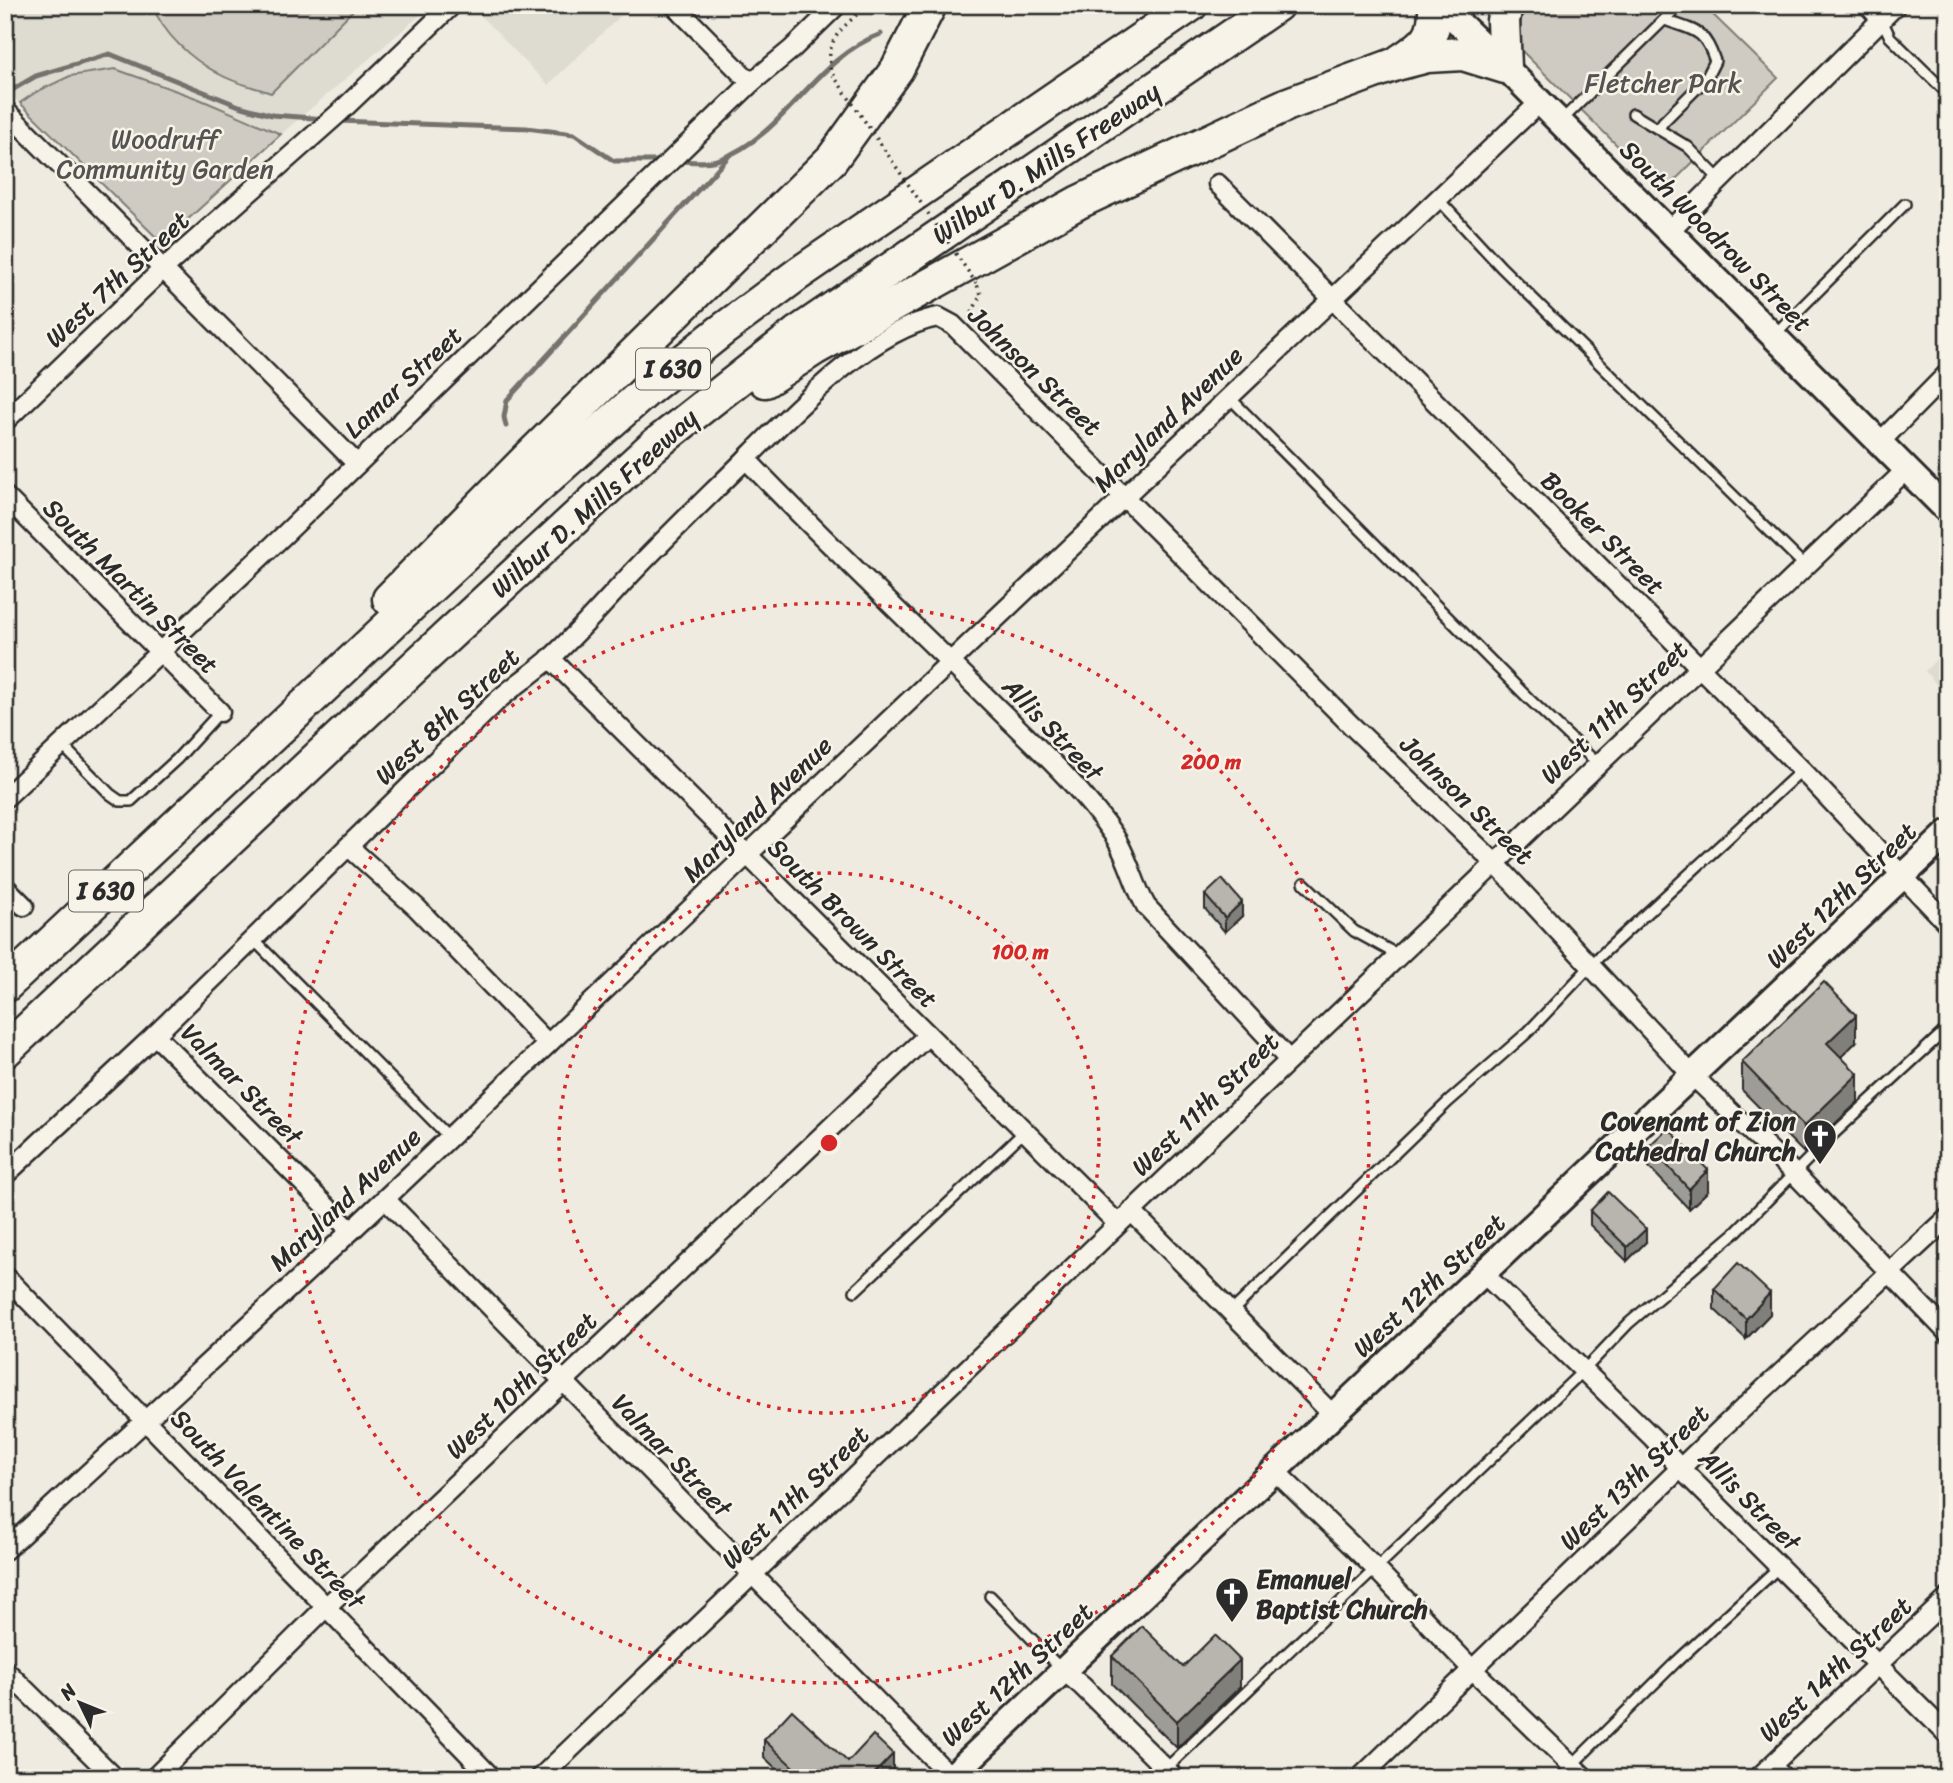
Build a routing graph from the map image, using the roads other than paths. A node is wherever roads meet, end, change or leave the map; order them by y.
1 (452, 5) edge
2 (674, 5) edge
3 (837, 5) edge
4 (930, 5) edge
5 (1191, 5) edge
6 (1277, 5) edge
7 (1437, 5) edge
8 (1506, 5) edge
9 (1679, 5) edge
10 (1868, 5) edge
11 (1896, 5) edge
12 (1665, 19) junction
13 (1881, 20) junction
14 (1396, 64) junction
15 (1505, 67) junction
16 (751, 83) junction
17 (1948, 94) edge
18 (1540, 102) junction
19 (5, 110) edge
20 (1633, 114) dead end
21 (1560, 122) junction
22 (1659, 129) junction
23 (1720, 180) junction
24 (1218, 184) dead end
25 (1438, 199) junction
26 (1905, 204) dead end
27 (1669, 231) junction
28 (164, 268) junction
29 (1332, 299) junction
30 (938, 317) joint
31 (1773, 335) junction
32 (1948, 373) edge
33 (1229, 397) junction
34 (5, 421) edge
35 (1880, 442) junction
36 (746, 458) junction
37 (356, 463) junction
38 (1907, 469) junction
39 (602, 492) junction
40 (5, 496) edge
41 (1125, 496) junction
42 (1948, 511) edge
43 (1805, 566) junction
44 (160, 653) junction
45 (550, 658) junction
46 (950, 662) junction
47 (1699, 667) junction
48 (220, 712) joint
49 (62, 745) junction
50 (1598, 764) junction
51 (1802, 770) junction
52 (207, 796) junction
53 (5, 798) edge
54 (1948, 834) edge
55 (349, 847) junction
56 (747, 855) junction
57 (1495, 863) junction
58 (1902, 877) junction
59 (1304, 884) dead end
60 (5, 887) edge
61 (24, 906) dead end
62 (1948, 924) edge
63 (252, 938) junction
64 (1398, 955) junction
65 (1591, 966) junction
66 (5, 986) edge
67 (65, 995) junction
68 (1948, 1028) edge
69 (155, 1034) junction
70 (928, 1035) junction
71 (548, 1044) junction
72 (5, 1051) edge
73 (5, 1058) edge
74 (1289, 1060) junction
75 (1693, 1076) junction
76 (1025, 1131) junction
77 (449, 1138) junction
78 (1794, 1173) junction
79 (5, 1175) edge
80 (385, 1199) junction
81 (1131, 1211) junction
82 (1948, 1218) edge
83 (1118, 1224) junction
84 (351, 1231) junction
85 (1484, 1273) junction
86 (1889, 1273) junction
87 (5, 1276) edge
88 (855, 1291) dead end
89 (1231, 1311) junction
90 (1948, 1333) edge
91 (1584, 1370) junction
92 (563, 1381) junction
93 (1334, 1416) junction
94 (146, 1421) junction
95 (1681, 1469) junction
96 (1275, 1471) junction
97 (5, 1550) edge
98 (1779, 1567) junction
99 (1376, 1569) junction
100 (752, 1574) junction
101 (990, 1596) dead end
102 (1948, 1598) edge
103 (326, 1607) junction
104 (1877, 1663) junction
105 (1471, 1668) junction
106 (5, 1670) edge
107 (1064, 1671) junction
108 (1948, 1735) edge
109 (1774, 1762) junction
110 (1572, 1765) junction
111 (1165, 1775) edge
112 (1370, 1775) edge
113 (951, 1777) edge
114 (115, 1778) edge
115 (154, 1778) edge
116 (492, 1778) edge
117 (540, 1778) edge
118 (1585, 1778) edge
119 (1758, 1778) edge
120 (1790, 1778) edge

1 - 28 street, West 7th Street
2 - 16 street
3 - 16 street, Lamar Street
4 - 52 highway
5 - 52 highway, Wilbur D. Mills Freeway / I 630
6 - 39 highway, Wilbur D. Mills Freeway / I 630
7 - 14 highway
7 - 15 main road, South Woodrow Street
8 - 15 highway
9 - 12 lane
10 - 13 street
11 - 13 street
12 - 21 lane
12 - 22 lane
13 - 17 lane
13 - 23 street
14 - 15 highway
14 - 39 highway
15 - 18 main road, South Woodrow Street
16 - 37 street, Lamar Street
18 - 21 main road, South Woodrow Street
18 - 25 street, Maryland Avenue
19 - 28 street
20 - 22 lane
21 - 27 main road, South Woodrow Street
22 - 23 lane
23 - 27 street
24 - 29 street, Booker Street
25 - 29 street, Maryland Avenue
25 - 43 lane
26 - 31 lane
27 - 31 main road, South Woodrow Street
28 - 34 street, West 7th Street
28 - 37 street
29 - 33 street, Maryland Avenue
29 - 47 street, Booker Street
30 - 36 street, West 8th Street
30 - 41 street, Johnson Street
31 - 35 main road, South Woodrow Street
32 - 35 street
33 - 41 street, Maryland Avenue
33 - 50 lane
35 - 38 main road, South Woodrow Street
36 - 45 street, West 8th Street
36 - 46 street, Allis Street
37 - 44 street, Lamar Street
38 - 42 main road, South Woodrow Street
38 - 43 street, West 11th Street
39 - 67 highway, Wilbur D. Mills Freeway / I 630
40 - 44 street, South Martin Street
41 - 46 street, Maryland Avenue
41 - 57 street, Johnson Street
43 - 47 street, West 11th Street
44 - 48 street, South Martin Street
44 - 49 street, Lamar Street
45 - 55 street, West 8th Street
45 - 56 street, South Brown Street
46 - 56 street, Maryland Avenue
46 - 74 street, Allis Street
47 - 50 street, West 11th Street
47 - 51 street, Booker Street
48 - 49 lane
49 - 53 street, Lamar Street
50 - 57 street, West 11th Street
51 - 58 street, Booker Street
51 - 65 lane
52 - 66 highway, Wilbur D. Mills Freeway / I 630
54 - 58 main road, West 12th Street
55 - 63 street, West 8th Street
55 - 71 street
56 - 70 street, South Brown Street
56 - 71 street, Maryland Avenue
57 - 64 street, West 11th Street
57 - 65 street, Johnson Street
58 - 62 street, Booker Street
58 - 75 main road, West 12th Street
59 - 64 lane
60 - 61 street
63 - 69 street, West 8th Street
63 - 77 lane
64 - 74 street, West 11th Street
65 - 75 street, Johnson Street
65 - 89 lane
67 - 72 highway, Wilbur D. Mills Freeway / I 630
67 - 73 highway
68 - 78 lane
69 - 79 street, West 8th Street
69 - 84 street, Valmar Street
70 - 76 street, South Brown Street
70 - 92 street, West 10th Street
71 - 77 street, Maryland Avenue
74 - 81 street, West 11th Street
75 - 78 street, Johnson Street
75 - 85 main road, West 12th Street
76 - 83 street, South Brown Street
76 - 88 lane
77 - 80 street, Maryland Avenue
78 - 86 street, Johnson Street
78 - 91 lane
80 - 84 street, Maryland Avenue
80 - 92 street, Valmar Street
81 - 83 street, West 11th Street
81 - 89 street
82 - 86 street, West 13th Street
83 - 100 street, West 11th Street
84 - 94 street, Maryland Avenue
85 - 91 street, Allis Street
85 - 93 main road, West 12th Street
86 - 90 street, Johnson Street
86 - 95 street, West 13th Street
87 - 94 street, South Valentine Street
89 - 93 street
91 - 95 street, Allis Street
91 - 99 lane
92 - 100 street, Valmar Street
92 - 103 street, West 10th Street
93 - 96 main road, West 12th Street
94 - 97 street, Maryland Avenue
94 - 103 street, South Valentine Street
95 - 98 street, Allis Street
95 - 105 street, West 13th Street
96 - 99 street
96 - 107 main road, West 12th Street
98 - 104 street, Allis Street
98 - 110 lane
99 - 105 street
99 - 111 lane
100 - 113 street, Valmar Street
100 - 117 street, West 11th Street
101 - 107 lane
102 - 104 street, West 14th Street
103 - 115 street, West 10th Street
103 - 116 street, South Valentine Street
104 - 108 street, Allis Street
104 - 109 street, West 14th Street
105 - 110 street
105 - 112 street, West 13th Street
106 - 114 street
107 - 111 street
107 - 113 main road, West 12th Street
109 - 119 street, West 14th Street
109 - 120 lane
110 - 118 street

